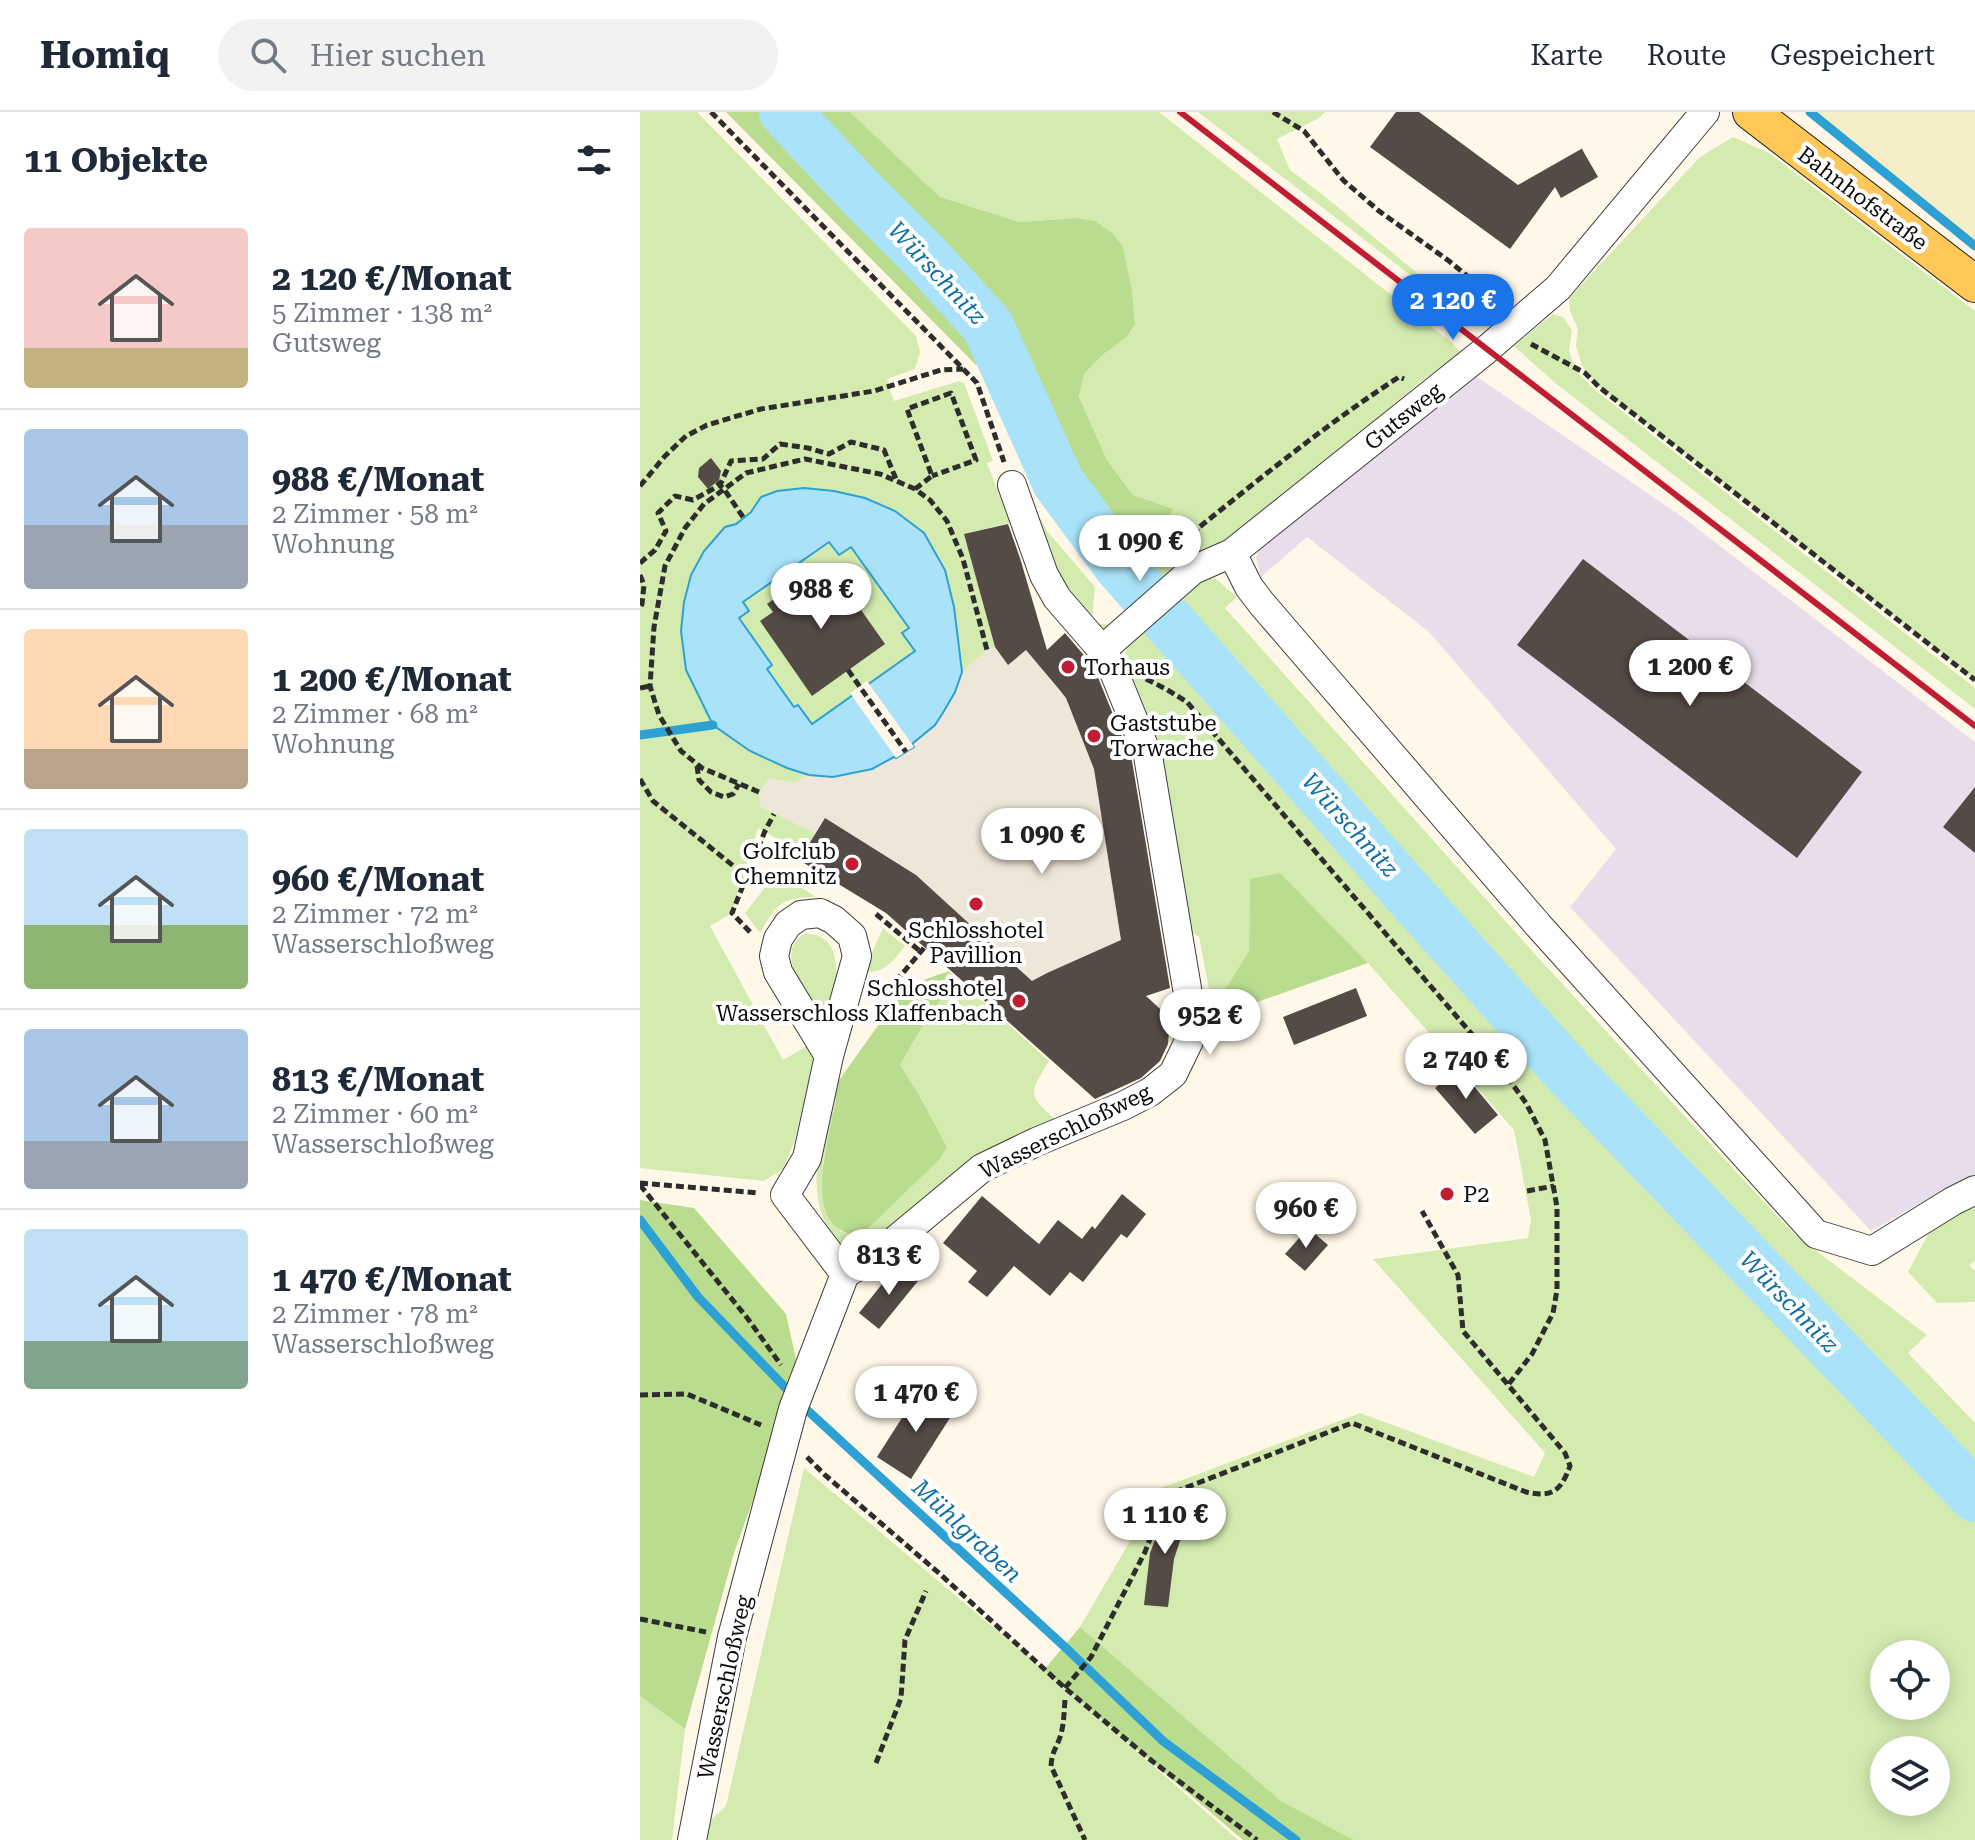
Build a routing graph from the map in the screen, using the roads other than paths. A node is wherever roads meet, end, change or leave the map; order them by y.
1 (1705, 112) edge
2 (1751, 112) edge
3 (1975, 284) edge
4 (1012, 485) road end
5 (1232, 553) junction
6 (1112, 650) junction
7 (829, 1056) junction
8 (1975, 1190) edge
9 (845, 1274) junction
10 (692, 1840) edge

1 - 5 street, Gutsweg
2 - 3 main road, Bahnhofstraße
4 - 6 street, Wasserschloßweg
5 - 6 street, Gutsweg
5 - 8 street
6 - 9 street, Wasserschloßweg
7 - 7 street
7 - 9 street
9 - 10 street, Wasserschloßweg

